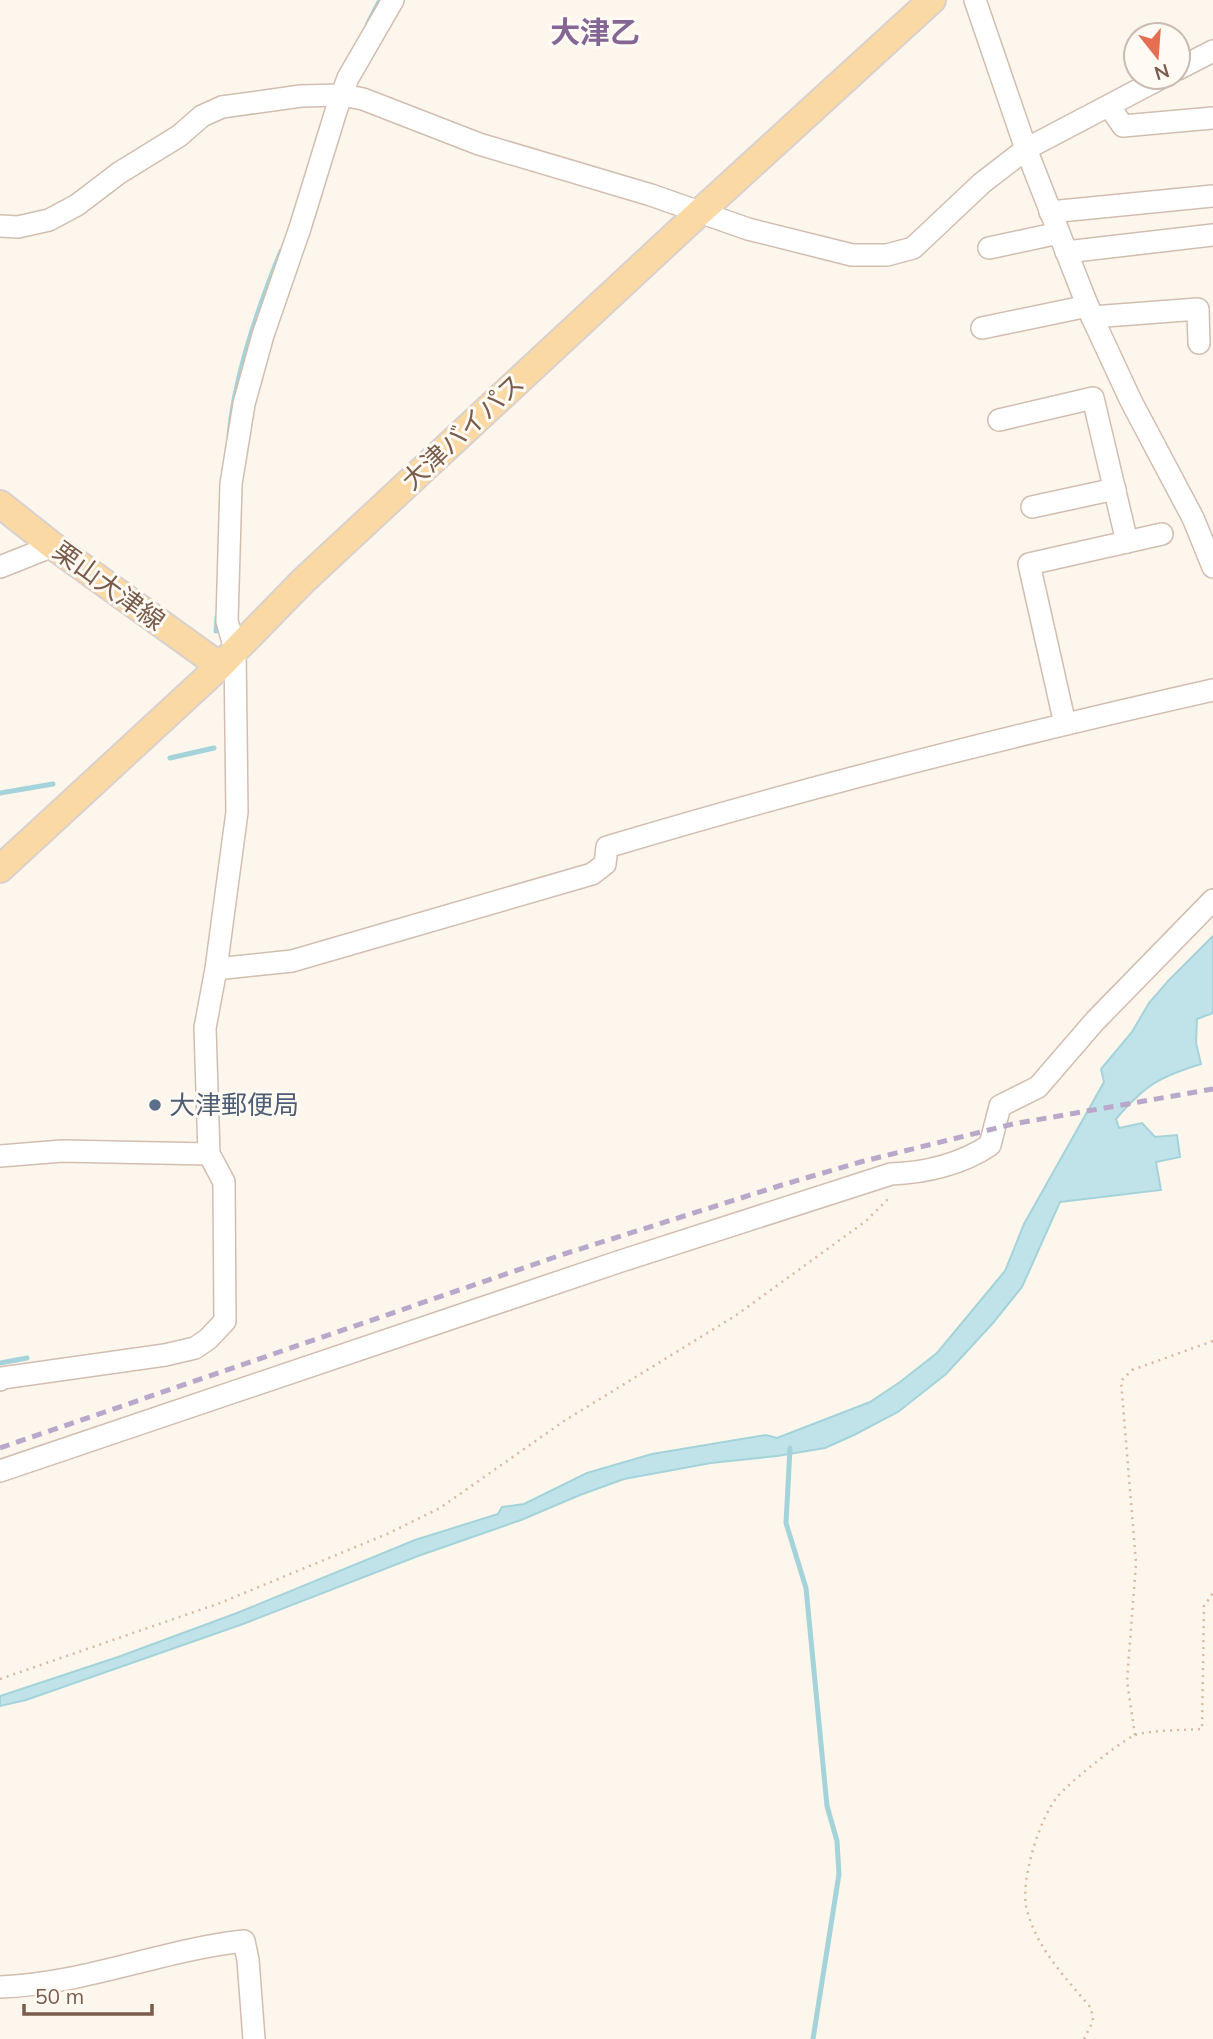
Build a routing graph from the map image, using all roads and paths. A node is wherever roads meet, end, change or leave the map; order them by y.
1 (394, 0) edge
2 (932, 0) edge
3 (975, 0) edge
4 (1213, 51) edge
5 (1192, 62) edge
6 (1137, 91) edge
7 (342, 95) junction
8 (1109, 106) junction
9 (1213, 118) edge
10 (1026, 149) junction
11 (1213, 196) edge
12 (700, 212) junction
13 (1050, 212) junction
14 (0, 226) edge
15 (1213, 235) edge
16 (1062, 242) junction
17 (989, 248) dead end
18 (1090, 311) junction
19 (982, 328) dead end
20 (1199, 343) dead end
21 (999, 420) dead end
22 (1115, 489) junction
23 (0, 504) edge
24 (1032, 507) dead end
25 (1163, 534) dead end
26 (1127, 542) junction
27 (53, 546) junction
28 (0, 567) edge
29 (1213, 567) edge
30 (228, 657) junction
31 (1213, 690) edge
32 (1065, 724) junction
33 (0, 869) edge
34 (1213, 900) edge
35 (216, 969) junction
36 (209, 1154) junction
37 (0, 1156) edge
38 (912, 1173) junction
39 (1213, 1341) edge
40 (0, 1380) edge
41 (0, 1471) edge
42 (1213, 1593) edge
43 (0, 1679) edge
44 (1135, 1735) junction
45 (0, 1987) edge
46 (254, 2039) edge
47 (1084, 2039) edge

1 - 7 street
2 - 12 main road, 大津バイパス
3 - 10 street
4 - 5 street
6 - 8 street
7 - 12 street
7 - 14 street
7 - 30 street
8 - 9 street
8 - 10 street
10 - 12 street
10 - 13 street
11 - 13 street
12 - 30 main road, 大津バイパス
13 - 16 street
15 - 16 street
16 - 17 street
16 - 18 street
18 - 19 street
18 - 20 street
18 - 29 street
21 - 22 street
22 - 24 street
22 - 26 street
23 - 27 main road, 栗山大津線
25 - 26 street
26 - 32 street
27 - 28 street
27 - 30 main road, 栗山大津線
30 - 33 main road, 大津バイパス
30 - 35 street
31 - 32 street
32 - 35 street
34 - 38 street
35 - 36 street
36 - 37 street
36 - 40 street
38 - 41 street
38 - 43 path
39 - 44 path
42 - 44 path
44 - 47 path
45 - 46 street

